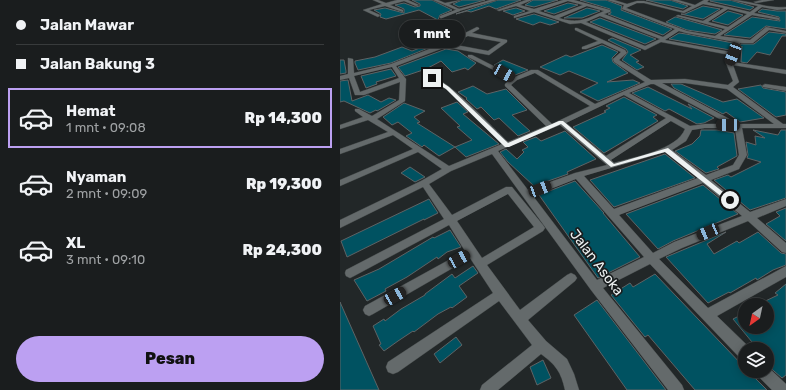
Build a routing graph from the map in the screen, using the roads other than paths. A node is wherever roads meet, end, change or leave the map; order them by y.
1 (375, 0) edge
2 (403, 0) edge
3 (435, 0) edge
4 (460, 0) edge
5 (495, 0) edge
6 (530, 0) edge
7 (569, 0) edge
8 (609, 0) edge
9 (673, 0) edge
10 (733, 0) edge
11 (772, 0) edge
12 (643, 1) edge
13 (705, 1) edge
14 (750, 2) edge
15 (385, 4) junction
16 (445, 4) junction
17 (417, 5) dead end
18 (517, 5) junction
19 (587, 5) junction
20 (696, 6) junction
21 (761, 6) junction
22 (727, 8) junction
23 (618, 9) junction
24 (459, 10) junction
25 (499, 10) dead end
26 (786, 10) edge
27 (401, 11) dead end
28 (536, 11) junction
29 (684, 12) junction
30 (750, 13) junction
31 (599, 14) junction
32 (378, 16) dead end
33 (441, 17) dead end
34 (516, 17) dead end
35 (554, 18) junction
36 (582, 22) junction
37 (704, 22) junction
38 (428, 27) dead end
39 (477, 28) dead end
40 (728, 28) junction
41 (768, 28) junction
42 (577, 29) dead end
43 (678, 29) junction
44 (786, 32) edge
45 (467, 34) junction
46 (716, 37) junction
47 (663, 40) junction
48 (602, 41) junction
49 (738, 41) junction
50 (448, 44) junction
51 (584, 48) dead end
52 (733, 54) junction
53 (470, 56) dead end
54 (350, 59) dead end
55 (729, 63) junction
56 (393, 65) junction
57 (786, 72) edge
58 (351, 76) junction
59 (340, 78) edge
60 (432, 78) dead end
61 (402, 79) junction
62 (515, 79) junction
63 (652, 82) junction
64 (765, 86) dead end
65 (729, 87) junction
66 (786, 89) edge
67 (624, 93) junction
68 (594, 106) junction
69 (357, 110) dead end
70 (371, 118) junction
71 (671, 118) junction
72 (561, 122) junction
73 (738, 126) junction
74 (783, 126) edge
75 (340, 127) edge
76 (551, 127) junction
77 (689, 128) junction
78 (394, 132) junction
79 (507, 145) junction
80 (419, 149) junction
81 (666, 149) junction
82 (494, 151) junction
83 (340, 152) edge
84 (609, 163) junction
85 (448, 170) junction
86 (578, 175) junction
87 (704, 179) junction
88 (340, 183) edge
89 (424, 183) junction
90 (528, 194) junction
91 (786, 202) edge
92 (612, 214) junction
93 (750, 217) junction
94 (450, 219) junction
95 (340, 224) edge
96 (786, 249) edge
97 (472, 252) junction
98 (651, 258) junction
99 (480, 264) junction
100 (786, 271) edge
101 (350, 272) dead end
102 (571, 278) dead end
103 (595, 286) junction
104 (500, 294) junction
105 (369, 310) dead end
106 (707, 315) junction
107 (519, 318) junction
108 (541, 346) junction
109 (738, 346) edge
110 (392, 367) dead end
111 (770, 378) edge
112 (487, 390) edge
113 (572, 390) edge
114 (676, 390) edge
115 (782, 390) edge

1 - 15 street
2 - 15 street
2 - 17 street
3 - 16 street
4 - 16 street
5 - 24 street
6 - 18 street
7 - 19 street
7 - 28 street
8 - 23 street
9 - 20 street
10 - 14 street
11 - 14 street
12 - 23 street
12 - 29 street
13 - 20 street
13 - 22 street
14 - 21 street
15 - 27 street
15 - 32 street
16 - 24 street
18 - 25 street
18 - 28 street
19 - 23 street
19 - 35 street
20 - 29 street
21 - 26 street
21 - 30 street
22 - 30 street
22 - 37 street
23 - 31 street
23 - 43 street
24 - 33 lane
28 - 34 street
28 - 35 street
29 - 37 street
30 - 40 street
30 - 41 street
31 - 36 street
31 - 47 street
35 - 36 street
36 - 47 street
37 - 40 street
38 - 50 street
39 - 45 street
40 - 46 street
41 - 44 street
41 - 49 street
42 - 48 street
43 - 46 street
43 - 47 street
45 - 50 street
45 - 50 street
46 - 49 street
47 - 52 street
48 - 51 street
48 - 63 street
49 - 52 street
50 - 56 street
52 - 55 street
53 - 62 street
54 - 58 street
55 - 57 street
55 - 65 street
56 - 58 street
56 - 61 street
58 - 59 street
58 - 61 street
60 - 79 street
61 - 70 street
62 - 68 street
62 - 76 street
63 - 65 street
63 - 67 street
63 - 73 street
64 - 66 street
65 - 74 street
67 - 68 street
67 - 71 street
68 - 72 street
69 - 70 street
70 - 75 street
70 - 78 street
71 - 77 street
71 - 84 street
72 - 76 street
72 - 84 street
73 - 74 street
73 - 77 street
73 - 87 street
76 - 79 street
77 - 81 street
78 - 80 street
78 - 83 street
79 - 82 street
80 - 85 street
80 - 88 street
81 - 84 street
81 - 87 street
82 - 85 street
82 - 90 street, Jalan Asoka
84 - 86 street
85 - 89 street
86 - 90 street
86 - 92 street
87 - 92 street
87 - 93 street
89 - 94 street
89 - 95 street
90 - 103 street, Jalan Asoka
91 - 93 street
92 - 98 street
93 - 96 street
93 - 98 street
94 - 97 street
94 - 99 street
94 - 101 street
97 - 99 street
97 - 105 street
98 - 103 street
98 - 106 street
99 - 104 street
100 - 106 street
102 - 107 street
103 - 114 street, Jalan Asoka
104 - 107 street
104 - 110 street
106 - 109 street
107 - 108 street
108 - 112 street
108 - 113 street
111 - 115 street

